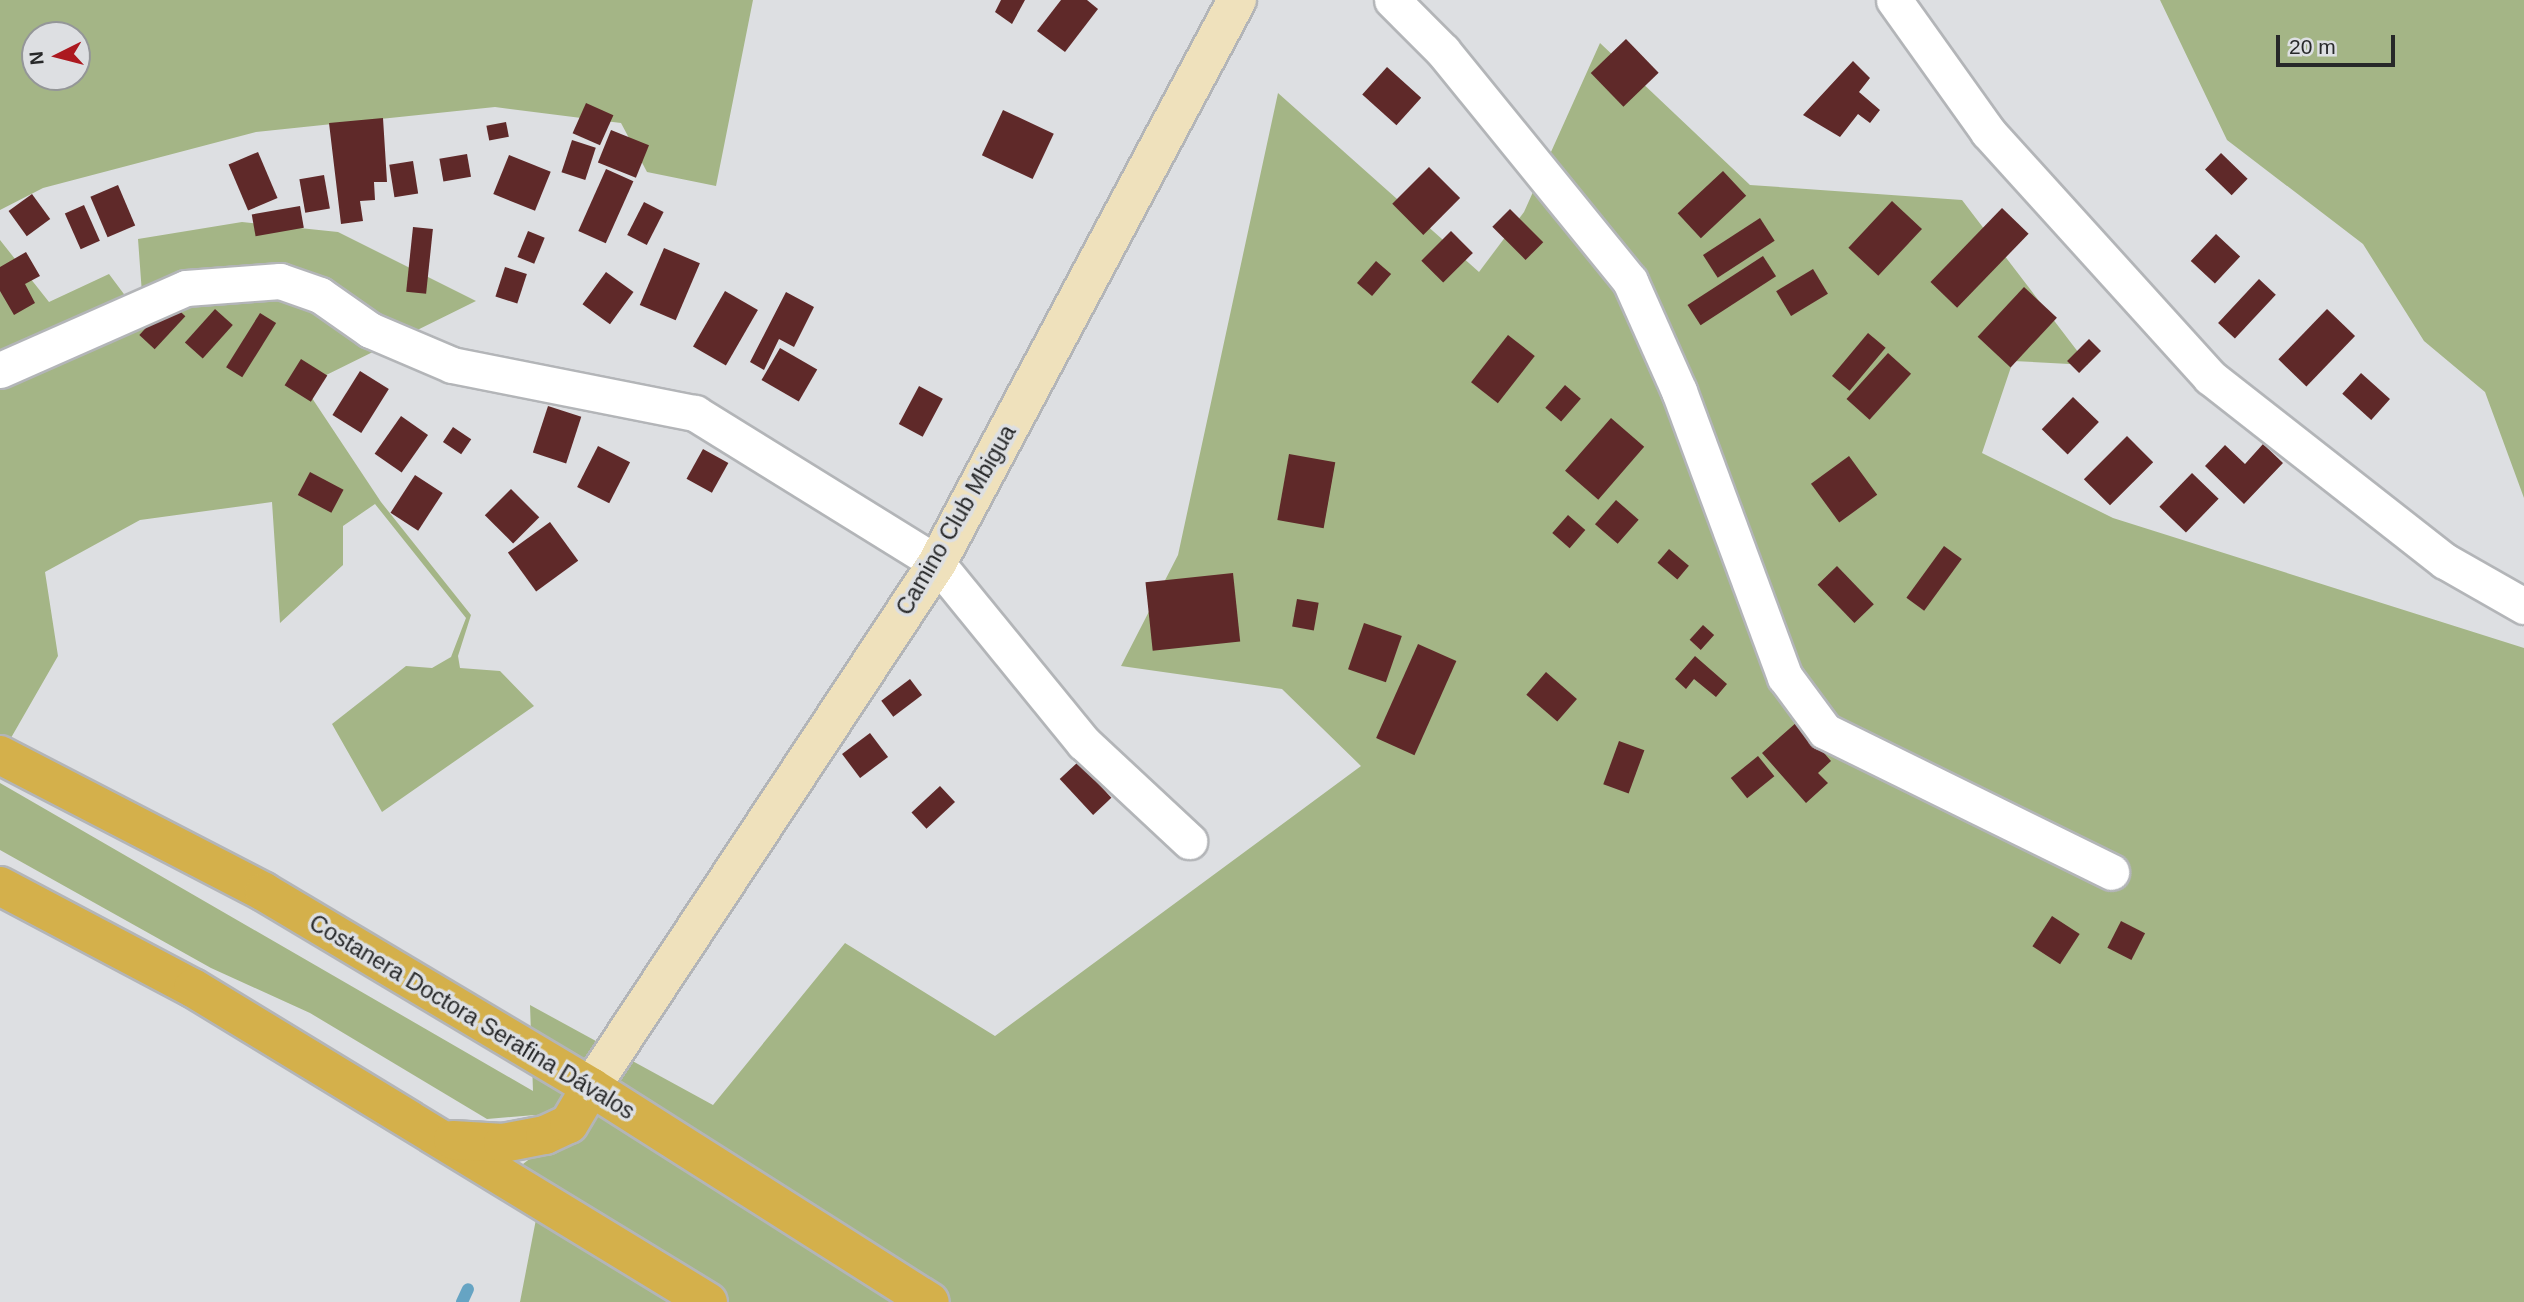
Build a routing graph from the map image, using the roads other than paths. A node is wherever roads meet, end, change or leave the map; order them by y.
1 (1237, 0) edge
2 (1392, 0) edge
3 (1894, 0) edge
4 (0, 370) edge
5 (937, 563) junction
6 (2524, 606) edge
7 (0, 755) edge
8 (1189, 841) dead end
9 (2111, 872) dead end
10 (0, 886) edge
11 (591, 1087) junction
12 (448, 1140) junction
13 (708, 1302) edge
14 (930, 1302) edge

1 - 5 main road, Camino Club Mbigua
2 - 9 street
3 - 6 street
4 - 5 street
5 - 8 street
5 - 11 main road, Camino Club Mbigua
7 - 11 highway, Costanera Doctora Serafina Dávalos
10 - 12 highway
11 - 12 highway
11 - 14 highway, Costanera Doctora Serafina Dávalos
12 - 13 highway

